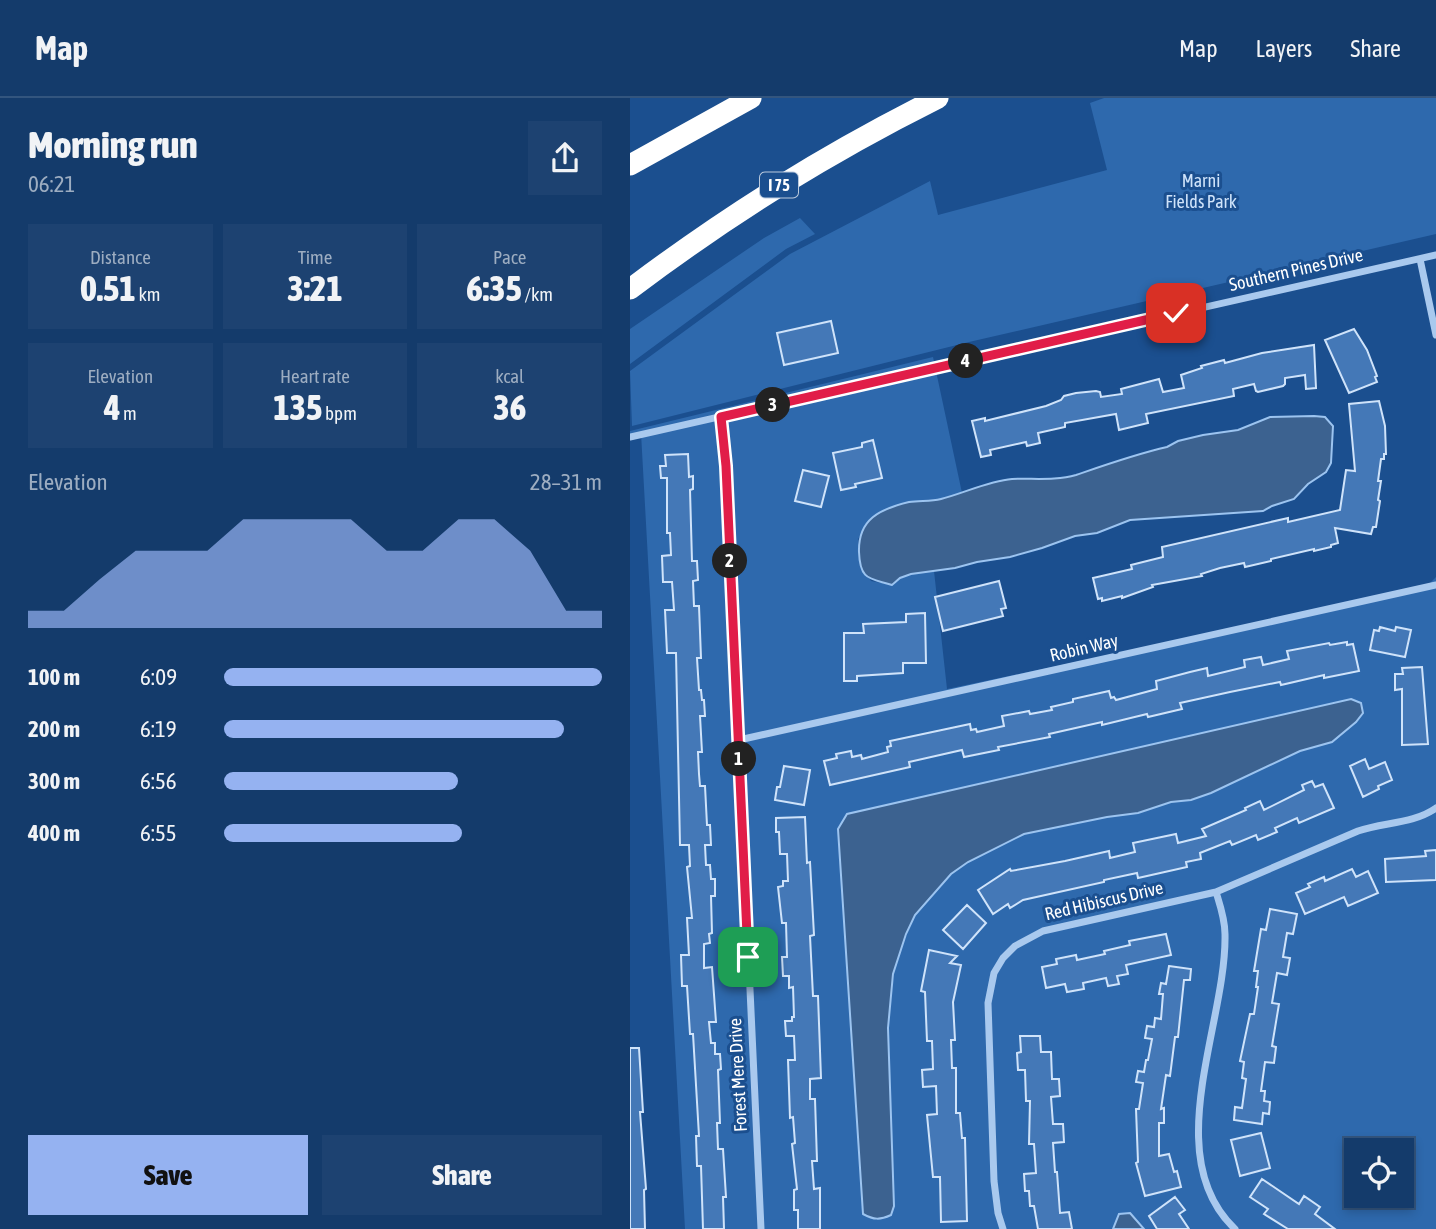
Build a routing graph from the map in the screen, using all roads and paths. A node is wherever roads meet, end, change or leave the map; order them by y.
1 (751, 98) edge
2 (938, 98) edge
3 (630, 165) edge
4 (1436, 255) edge
5 (1420, 259) junction
6 (630, 289) edge
7 (1436, 335) edge
8 (721, 417) junction
9 (630, 438) edge
10 (1436, 585) edge
11 (739, 740) junction
12 (1436, 808) edge
13 (1216, 892) junction
14 (761, 1229) edge
15 (1003, 1229) edge
16 (1235, 1229) edge

1 - 3 highway
2 - 6 highway, I 75
4 - 5 street, Southern Pines Drive
5 - 7 street
5 - 8 street, Southern Pines Drive
8 - 9 street, Southern Pines Drive
8 - 11 street, Forest Mere Drive
10 - 11 street, Robin Way
11 - 14 street, Forest Mere Drive
12 - 13 street, Red Hibiscus Drive
13 - 15 street, Red Hibiscus Drive
13 - 16 street

